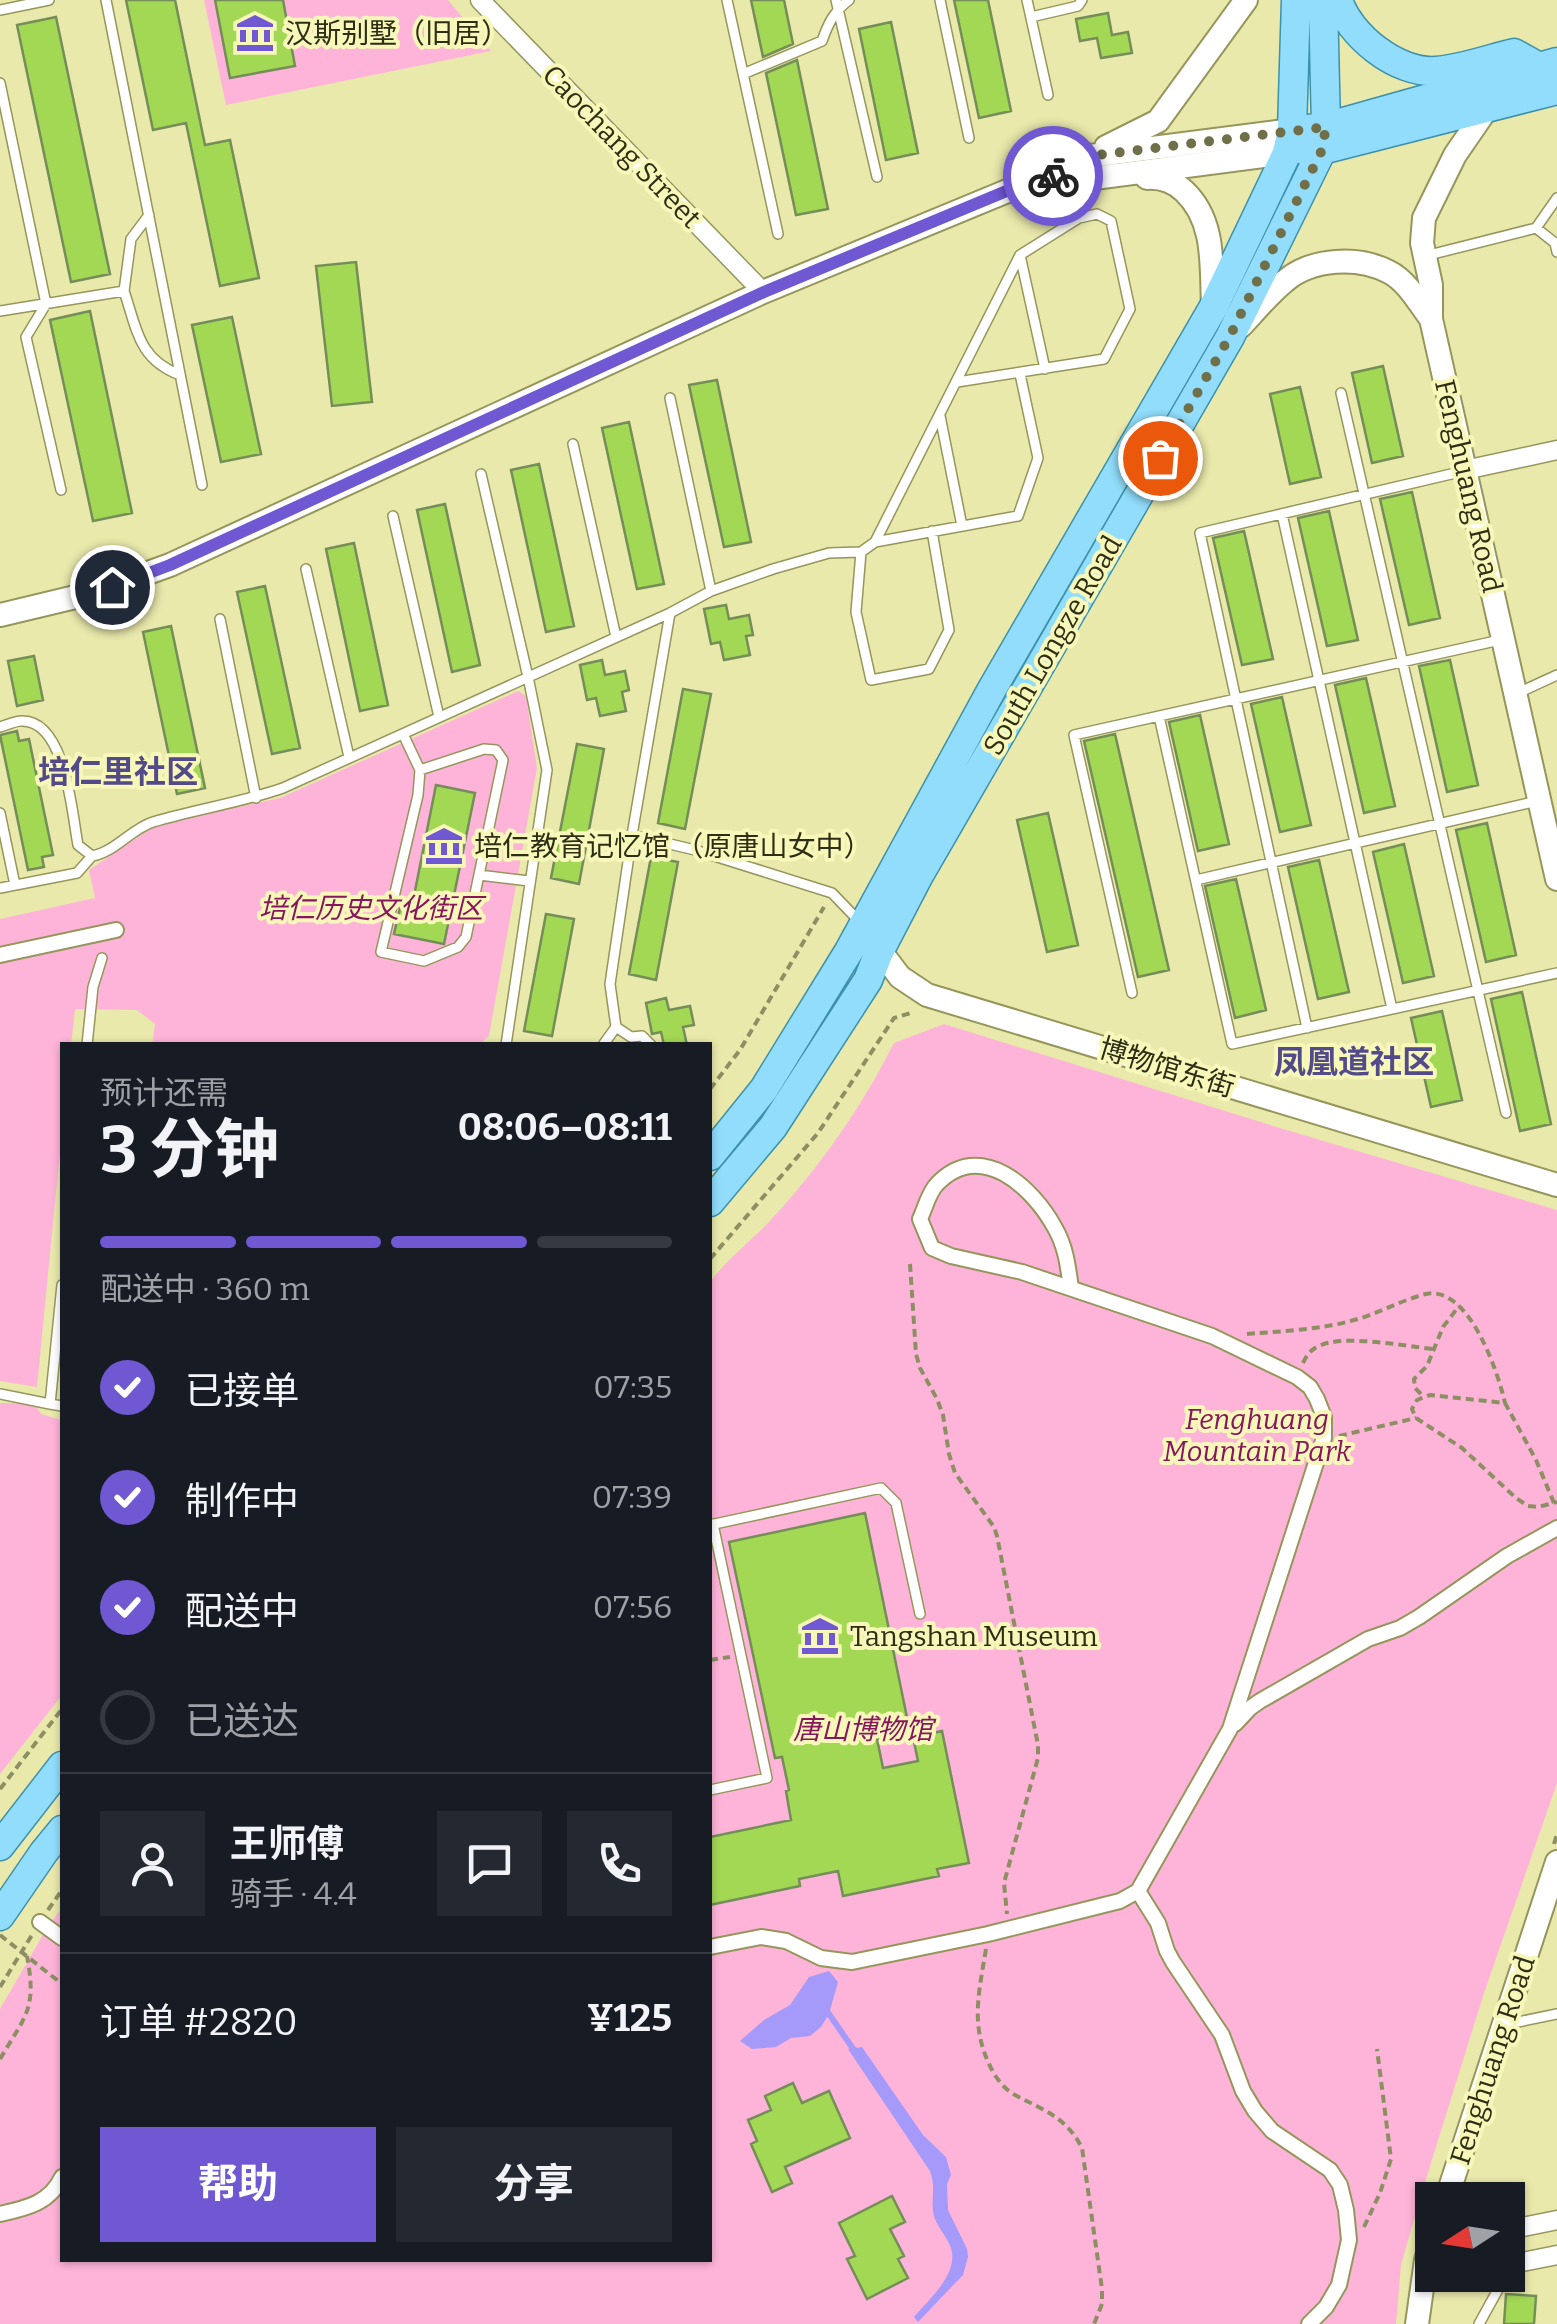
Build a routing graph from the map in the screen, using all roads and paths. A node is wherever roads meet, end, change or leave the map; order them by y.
1 (48, 0) edge
2 (106, 0) edge
3 (480, 0) edge
4 (727, 0) edge
5 (850, 0) edge
6 (940, 0) edge
7 (1027, 0) edge
8 (1082, 0) edge
9 (1246, 0) edge
10 (1296, 0) edge
11 (1323, 0) edge
12 (1338, 0) edge
13 (837, 4) edge
14 (0, 10) edge
15 (1030, 17) junction
16 (1548, 64) edge
17 (743, 74) junction
18 (0, 83) edge
19 (1557, 90) edge
20 (1048, 95) dead end
21 (1488, 107) junction
22 (968, 138) dead end
23 (1324, 138) junction
24 (1289, 142) junction
25 (1090, 156) junction
26 (877, 177) dead end
27 (1068, 178) junction
28 (1557, 198) edge
29 (149, 215) junction
30 (1536, 228) junction
31 (778, 234) dead end
32 (1557, 252) edge
33 (1020, 255) junction
34 (1425, 256) junction
35 (124, 290) junction
36 (764, 292) junction
37 (46, 304) junction
38 (1213, 308) junction
39 (0, 311) edge
40 (1431, 319) junction
41 (1230, 336) junction
42 (1045, 369) junction
43 (180, 374) junction
44 (1020, 374) junction
45 (957, 382) junction
46 (1341, 393) dead end
47 (670, 398) dead end
48 (940, 414) junction
49 (573, 444) dead end
50 (1557, 450) edge
51 (1465, 470) junction
52 (481, 474) dead end
53 (202, 485) dead end
54 (62, 490) dead end
55 (1364, 494) junction
56 (1282, 514) junction
57 (392, 516) dead end
58 (962, 526) junction
59 (932, 531) junction
60 (875, 542) junction
61 (861, 552) junction
62 (306, 569) dead end
63 (711, 591) junction
64 (670, 613) junction
65 (0, 616) edge
66 (220, 619) dead end
67 (616, 637) junction
68 (1503, 639) junction
69 (1402, 662) junction
70 (1557, 675) edge
71 (528, 677) junction
72 (1320, 680) junction
73 (1516, 694) junction
74 (1236, 699) junction
75 (1160, 716) junction
76 (438, 717) junction
77 (0, 726) edge
78 (402, 734) junction
79 (350, 757) junction
80 (420, 770) junction
81 (256, 798) junction
82 (1540, 801) junction
83 (0, 812) edge
84 (1440, 824) junction
85 (632, 835) junction
86 (1356, 842) junction
87 (92, 856) junction
88 (1272, 862) junction
89 (479, 875) junction
90 (1557, 878) edge
91 (1196, 880) junction
92 (529, 881) junction
93 (16, 885) junction
94 (0, 888) edge
95 (824, 908) dead end
96 (863, 925) junction
97 (116, 930) dead end
98 (879, 952) junction
99 (0, 955) edge
100 (102, 958) dead end
101 (1557, 973) edge
102 (1478, 990) junction
103 (1132, 993) dead end
104 (1392, 1009) junction
105 (929, 1015) dead end
106 (616, 1027) junction
107 (1308, 1028) junction
108 (87, 1042) edge
109 (506, 1042) edge
110 (605, 1042) edge
111 (648, 1042) edge
112 (712, 1086) edge
113 (1506, 1113) dead end
114 (712, 1154) edge
115 (1557, 1184) edge
116 (712, 1200) edge
117 (712, 1257) edge
118 (910, 1264) dead end
119 (1071, 1288) junction
120 (60, 1306) edge
121 (1459, 1306) junction
122 (1212, 1336) junction
123 (1433, 1349) junction
124 (1297, 1377) junction
125 (0, 1394) edge
126 (1423, 1396) junction
127 (50, 1404) junction
128 (1504, 1404) junction
129 (60, 1406) edge
130 (1416, 1418) junction
131 (1324, 1438) junction
132 (1556, 1502) edge
133 (712, 1524) edge
134 (1557, 1528) edge
135 (920, 1614) dead end
136 (60, 1712) edge
137 (1230, 1729) junction
138 (60, 1769) edge
139 (0, 1789) edge
140 (712, 1790) edge
141 (60, 1833) edge
142 (0, 1846) edge
143 (1557, 1862) edge
144 (1138, 1891) junction
145 (60, 1893) edge
146 (0, 1916) edge
147 (40, 1922) junction
148 (1010, 1928) junction
149 (988, 1934) junction
150 (0, 1935) edge
151 (60, 1937) edge
152 (712, 1947) edge
153 (27, 1956) junction
154 (60, 1982) edge
155 (0, 1987) edge
156 (1557, 2014) edge
157 (1505, 2024) junction
158 (1377, 2049) dead end
159 (0, 2059) edge
160 (60, 2180) edge
161 (1452, 2182) edge
162 (0, 2214) edge
163 (1557, 2220) edge
164 (1525, 2227) edge
165 (1348, 2240) junction
166 (1557, 2255) edge
167 (1525, 2263) edge
168 (1423, 2292) edge
169 (1496, 2292) edge
170 (1094, 2324) edge
171 (1309, 2324) edge
172 (1417, 2324) edge
173 (1479, 2324) edge

1 - 14 lane
2 - 29 lane
3 - 36 street, Caochang Street
4 - 17 lane
5 - 13 lane
6 - 22 lane
7 - 15 lane
8 - 15 lane
9 - 25 street
10 - 24 main road, South Longze Road
11 - 23 main road, South Longze Road
12 - 16 main road
13 - 17 lane
13 - 26 lane
15 - 20 lane
16 - 23 main road
17 - 31 lane
18 - 37 lane
19 - 21 main road
21 - 23 main road
21 - 34 street, Fenghuang Road
23 - 24 main road
23 - 41 main road, South Longze Road
24 - 25 street
24 - 27 street
24 - 38 main road, South Longze Road
25 - 27 street
27 - 36 street
27 - 38 street
28 - 30 lane
29 - 35 lane
29 - 43 lane
30 - 32 lane
30 - 34 lane
33 - 42 lane
33 - 42 lane
33 - 45 lane
34 - 40 street, Fenghuang Road
35 - 37 lane
35 - 43 lane
36 - 65 street
37 - 39 lane
37 - 54 lane
38 - 96 main road, South Longze Road
40 - 41 street
40 - 51 street, Fenghuang Road
41 - 98 main road, South Longze Road
42 - 44 lane
43 - 53 lane
44 - 45 lane
44 - 58 lane
45 - 48 lane
46 - 55 lane
47 - 63 lane
48 - 58 lane
48 - 60 lane
49 - 67 lane
50 - 51 street
51 - 55 lane
51 - 68 street, Fenghuang Road
52 - 71 lane
55 - 56 lane
55 - 69 lane
56 - 72 lane
56 - 74 lane
57 - 76 lane
58 - 59 lane
59 - 60 lane
59 - 61 lane
60 - 61 lane
61 - 63 lane
62 - 79 lane
63 - 64 lane
64 - 67 lane
64 - 85 lane
66 - 81 lane
67 - 71 lane
68 - 69 lane
68 - 73 street, Fenghuang Road
69 - 72 lane
69 - 84 lane
70 - 73 lane
71 - 76 lane
71 - 92 lane
72 - 74 lane
72 - 86 lane
73 - 82 street, Fenghuang Road
74 - 75 lane
74 - 88 lane
75 - 91 lane
75 - 103 lane
76 - 78 lane
77 - 87 lane
78 - 79 lane
78 - 80 lane
79 - 81 lane
80 - 89 lane
80 - 89 lane
81 - 87 lane
82 - 84 lane
82 - 90 street, Fenghuang Road
83 - 93 lane
84 - 86 lane
84 - 102 lane
85 - 96 lane
85 - 106 lane
86 - 88 lane
86 - 104 lane
87 - 93 lane
88 - 91 lane
88 - 107 lane
89 - 92 lane
91 - 107 lane
92 - 109 lane
93 - 94 lane
95 - 112 path
96 - 98 street, 博物馆东街
96 - 114 main road, South Longze Road
97 - 99 street
98 - 115 street, 博物馆东街
98 - 116 main road, South Longze Road
100 - 108 lane
101 - 102 lane
102 - 104 lane
102 - 113 lane
104 - 107 lane
105 - 117 path
106 - 110 lane
106 - 111 lane
118 - 148 path
119 - 119 street
119 - 122 street
120 - 127 lane
121 - 122 path
121 - 123 path
121 - 128 path
122 - 124 street
123 - 124 path
123 - 126 path
124 - 131 street
125 - 127 lane
126 - 128 path
126 - 130 path
127 - 129 lane
128 - 132 path
130 - 131 path
130 - 132 path
131 - 137 street
133 - 135 lane
133 - 140 lane
134 - 137 street
136 - 139 path
137 - 144 street
138 - 142 main road
141 - 146 main road
143 - 157 street, Fenghuang Road
144 - 148 street
144 - 165 street
145 - 147 path
147 - 151 street
147 - 155 path
148 - 149 street
149 - 152 street
149 - 170 path
150 - 153 path, bridge
153 - 154 path, bridge
153 - 159 path
156 - 157 lane
157 - 161 street, Fenghuang Road
158 - 165 path
160 - 162 street
163 - 164 street
165 - 171 street
166 - 167 street
168 - 172 street
169 - 173 lane

